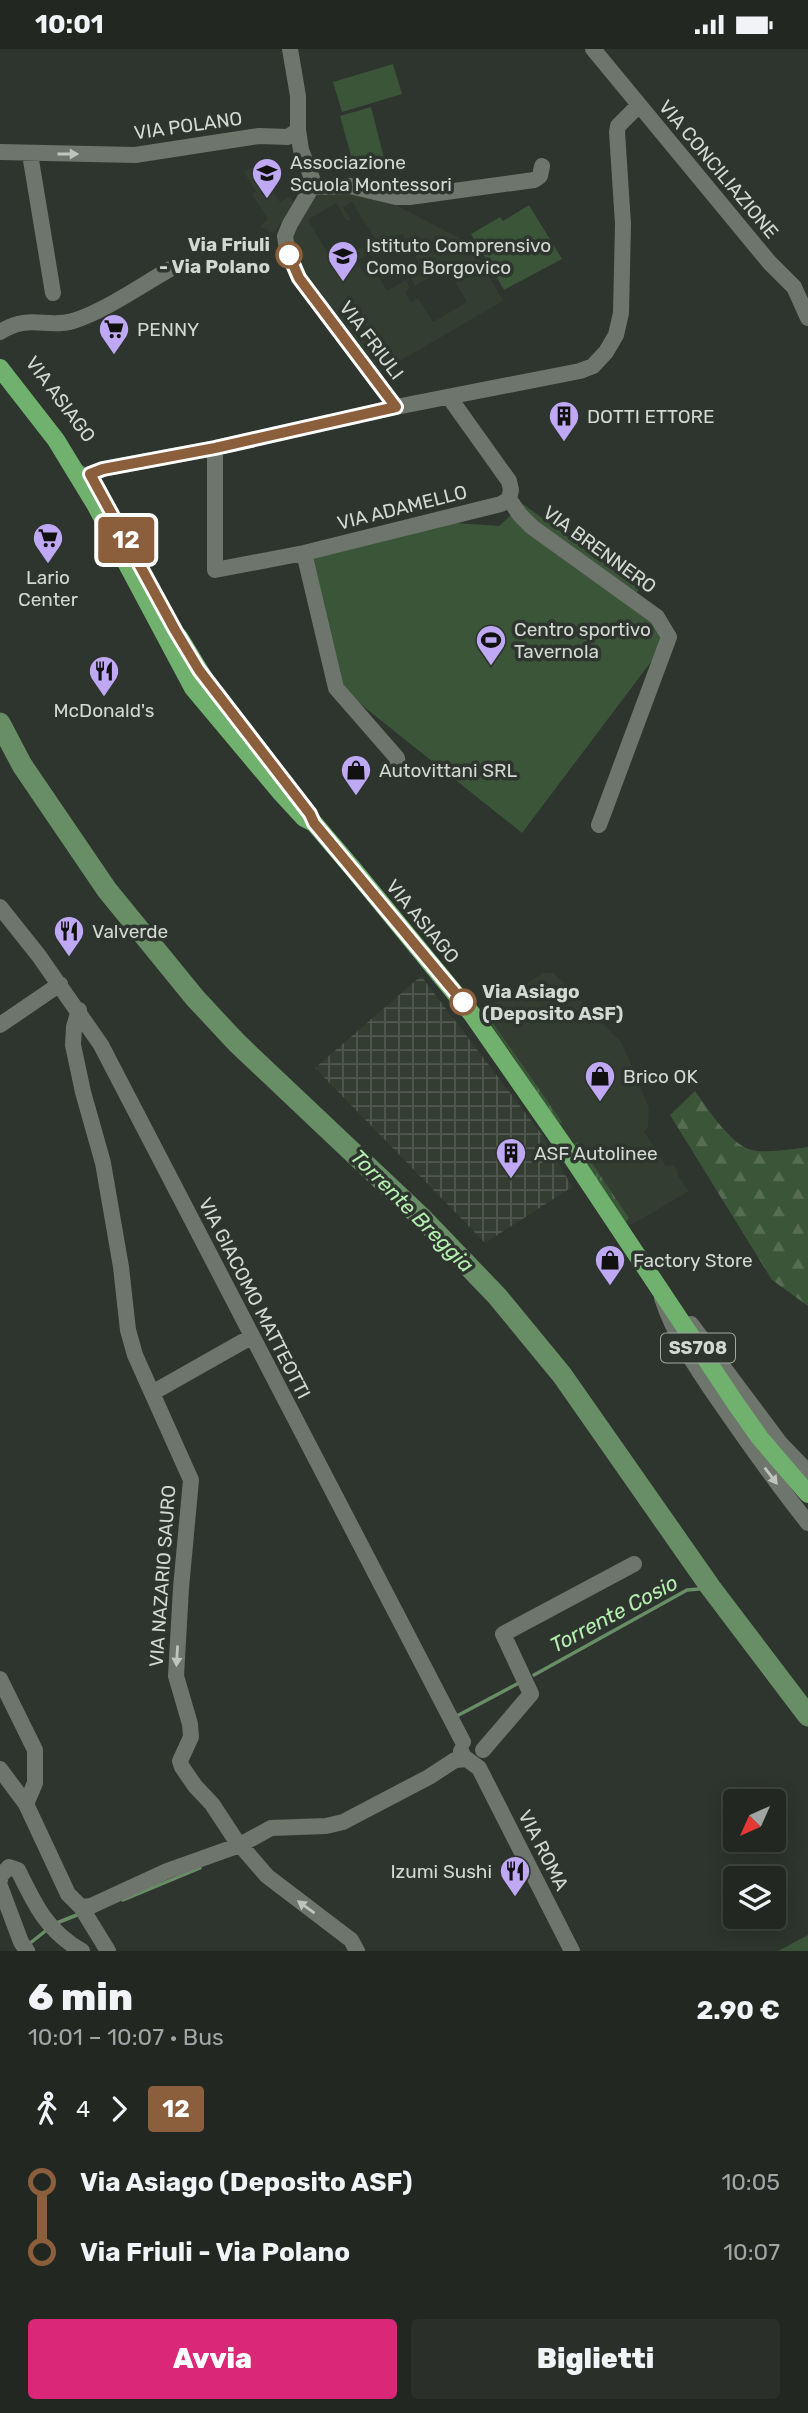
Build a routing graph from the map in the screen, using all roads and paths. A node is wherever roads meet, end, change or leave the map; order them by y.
1 (290, 49) edge
2 (593, 49) edge
3 (638, 106) junction
4 (298, 129) junction
5 (0, 152) edge
6 (30, 154) junction
7 (542, 166) dead end
8 (312, 187) junction
9 (170, 269) dead end
10 (52, 293) dead end
11 (807, 310) edge
12 (0, 332) edge
13 (0, 354) edge
14 (0, 368) edge
15 (449, 397) junction
16 (396, 407) junction
17 (215, 448) junction
18 (82, 472) junction
19 (509, 499) junction
20 (304, 553) junction
21 (400, 772) dead end
22 (599, 825) dead end
23 (0, 907) edge
24 (60, 984) junction
25 (79, 1010) junction
26 (0, 1025) edge
27 (660, 1292) junction
28 (251, 1337) junction
29 (152, 1392) junction
30 (808, 1472) edge
31 (808, 1495) edge
32 (808, 1523) edge
33 (634, 1564) dead end
34 (0, 1679) edge
35 (453, 1721) joint
36 (472, 1752) junction
37 (0, 1769) edge
38 (26, 1804) junction
39 (240, 1845) junction
40 (0, 1880) edge
41 (0, 1886) edge
42 (81, 1907) junction
43 (27, 1951) edge
44 (82, 1951) edge
45 (108, 1951) edge
46 (357, 1951) edge
47 (572, 1951) edge

1 - 4 street
2 - 3 street, VIA CONCILIAZIONE
3 - 11 street, VIA CONCILIAZIONE
3 - 15 street
6 -> 4 street, VIA POLANO
4 - 8 street
5 - 6 street, VIA POLANO
6 - 10 street
7 - 8 street
8 - 16 street, VIA FRIULI
9 - 12 street
13 - 18 main road, VIA ASIAGO
14 - 18 main road, VIA ASIAGO
15 - 16 street
15 - 19 street, VIA BRENNERO
16 - 17 street
17 - 18 street
17 - 20 street, VIA ADAMELLO
18 - 27 main road, VIA ASIAGO
19 - 20 street, VIA ADAMELLO
19 - 22 street, VIA BRENNERO
20 - 21 street
23 - 24 street, VIA GIACOMO MATTEOTTI
24 - 25 street, VIA GIACOMO MATTEOTTI
24 - 26 street
25 - 28 street, VIA GIACOMO MATTEOTTI
25 - 29 street, VIA NAZARIO SAURO
27 - 30 street, VIA ASIAGO / SS708
27 - 31 main road, SS708
27 -> 32 street, VIA ASIAGO / SS708
28 - 29 street
28 - 35 street, VIA GIACOMO MATTEOTTI
29 -> 39 street, VIA NAZARIO SAURO
33 - 36 street
34 - 38 street
35 - 36 street, VIA ROMA
36 - 39 street
36 - 47 street, VIA ROMA
37 - 38 street
38 - 42 street
39 - 42 street
46 -> 39 street
40 - 44 street
41 - 43 street
42 - 45 street

